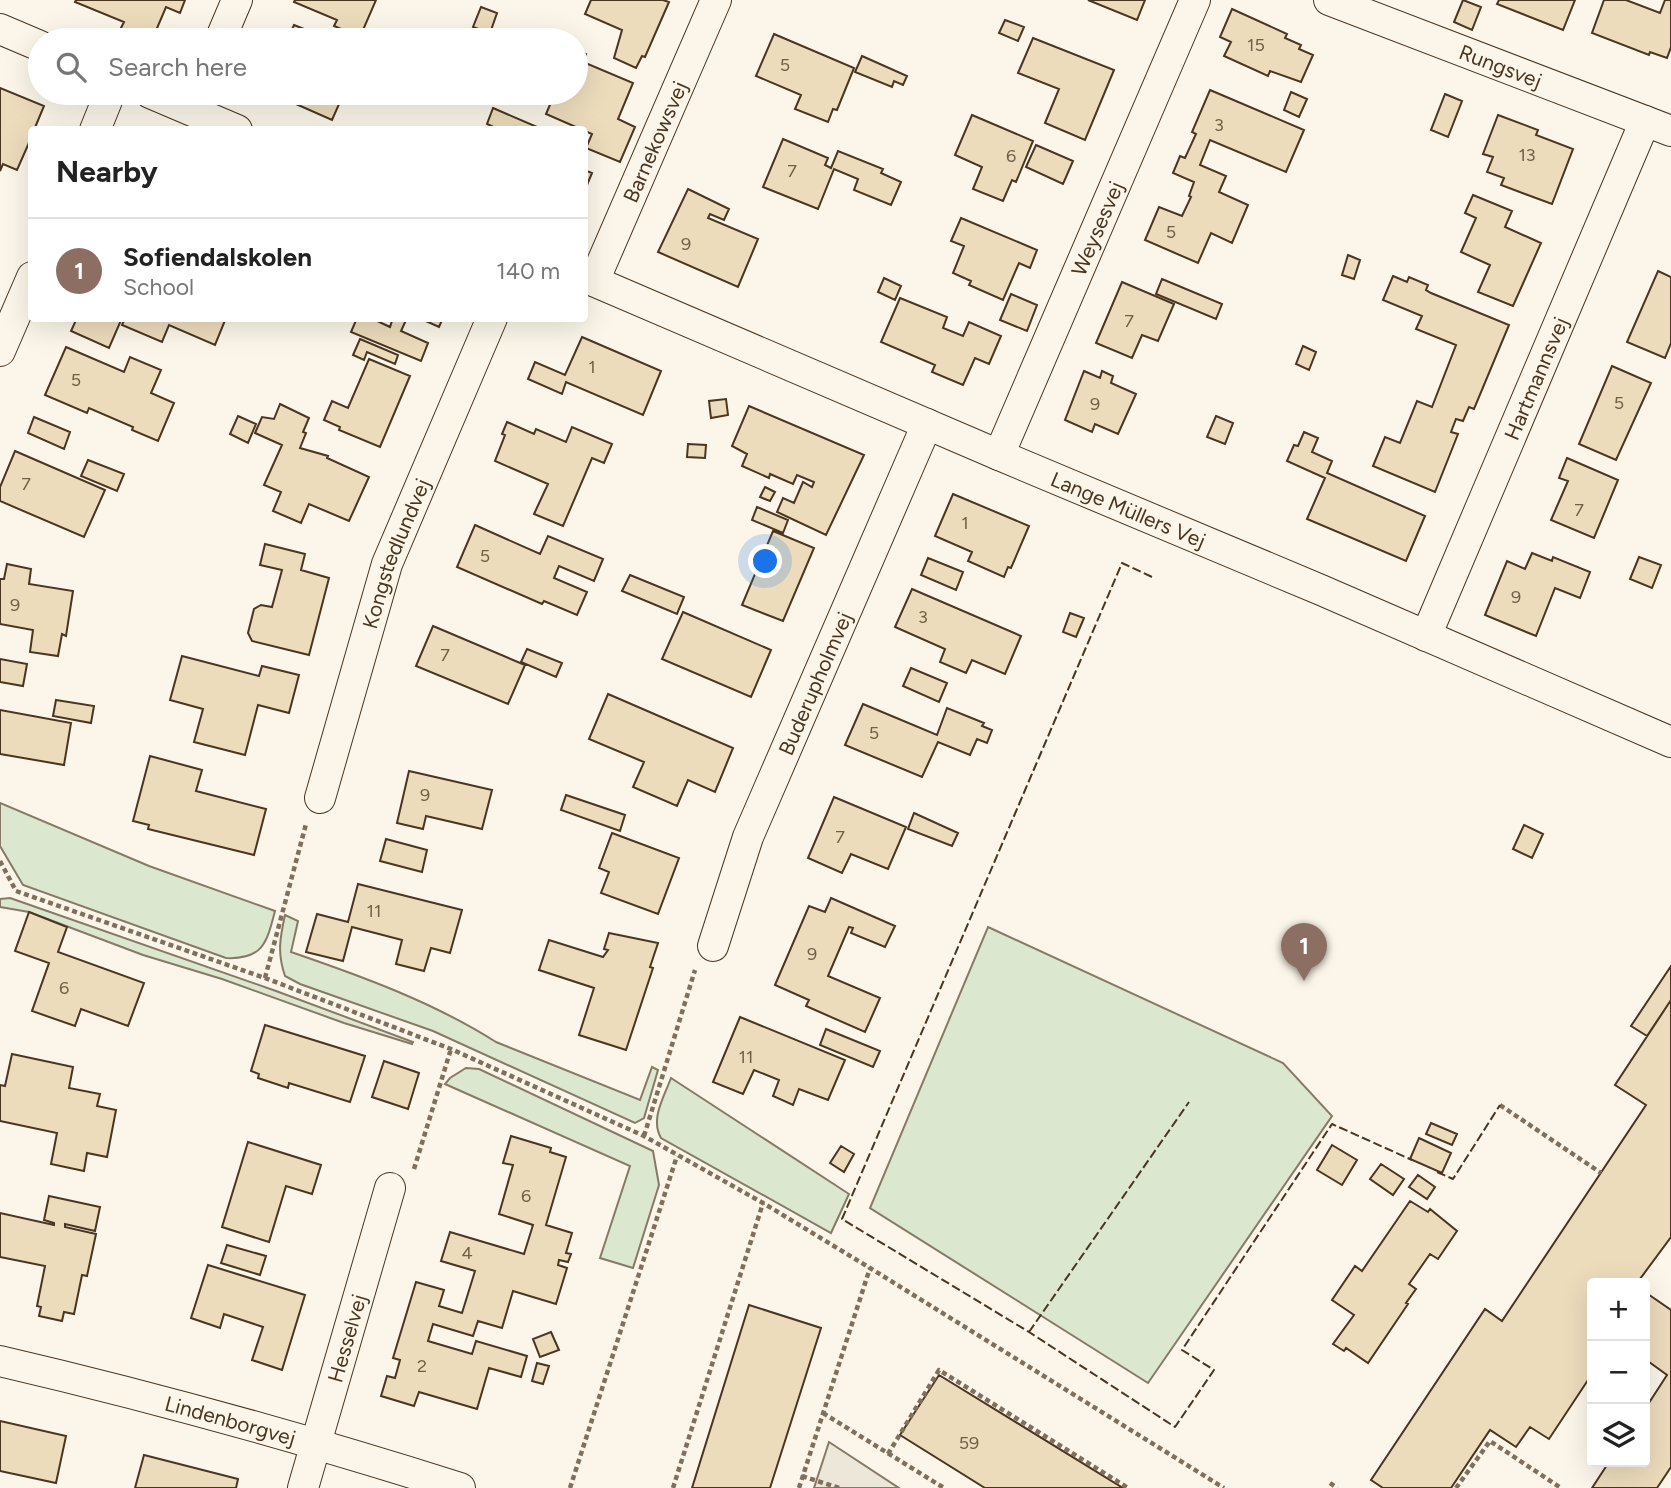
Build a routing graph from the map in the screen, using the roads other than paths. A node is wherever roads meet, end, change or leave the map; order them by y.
1 (237, 0) edge
2 (716, 0) edge
3 (1195, 0) edge
4 (1329, 0) edge
5 (225, 28) edge
6 (0, 29) edge
7 (28, 41) edge
8 (105, 105) edge
9 (199, 105) edge
10 (97, 126) edge
11 (231, 126) edge
12 (1658, 126) edge
13 (589, 279) edge
14 (28, 287) edge
15 (490, 322) edge
16 (0, 351) edge
17 (927, 424) junction
18 (999, 455) junction
19 (1426, 636) junction
20 (1671, 742) edge
21 (320, 798) road end
22 (713, 946) road end
23 (390, 1188) road end
24 (0, 1361) edge
25 (316, 1443) junction
26 (303, 1488) edge
27 (460, 1488) edge

1 - 5 street
2 - 13 street, Barnekowsvej
3 - 18 street, Weysesvej
4 - 12 street, Rungsvej
6 - 7 street
8 - 10 street
9 - 11 street
12 - 19 street, Hartmannsvej
13 - 17 street, Lange Müllers Vej
14 - 16 street
15 - 21 street, Kongstedlundvej
17 - 18 street, Lange Müllers Vej
17 - 22 street, Buderupholmvej
18 - 19 street, Lange Müllers Vej
19 - 20 street, Lange Müllers Vej
23 - 25 street, Hesselvej
24 - 25 street, Lindenborgvej
25 - 26 street, Hesselvej
25 - 27 street, Lindenborgvej

